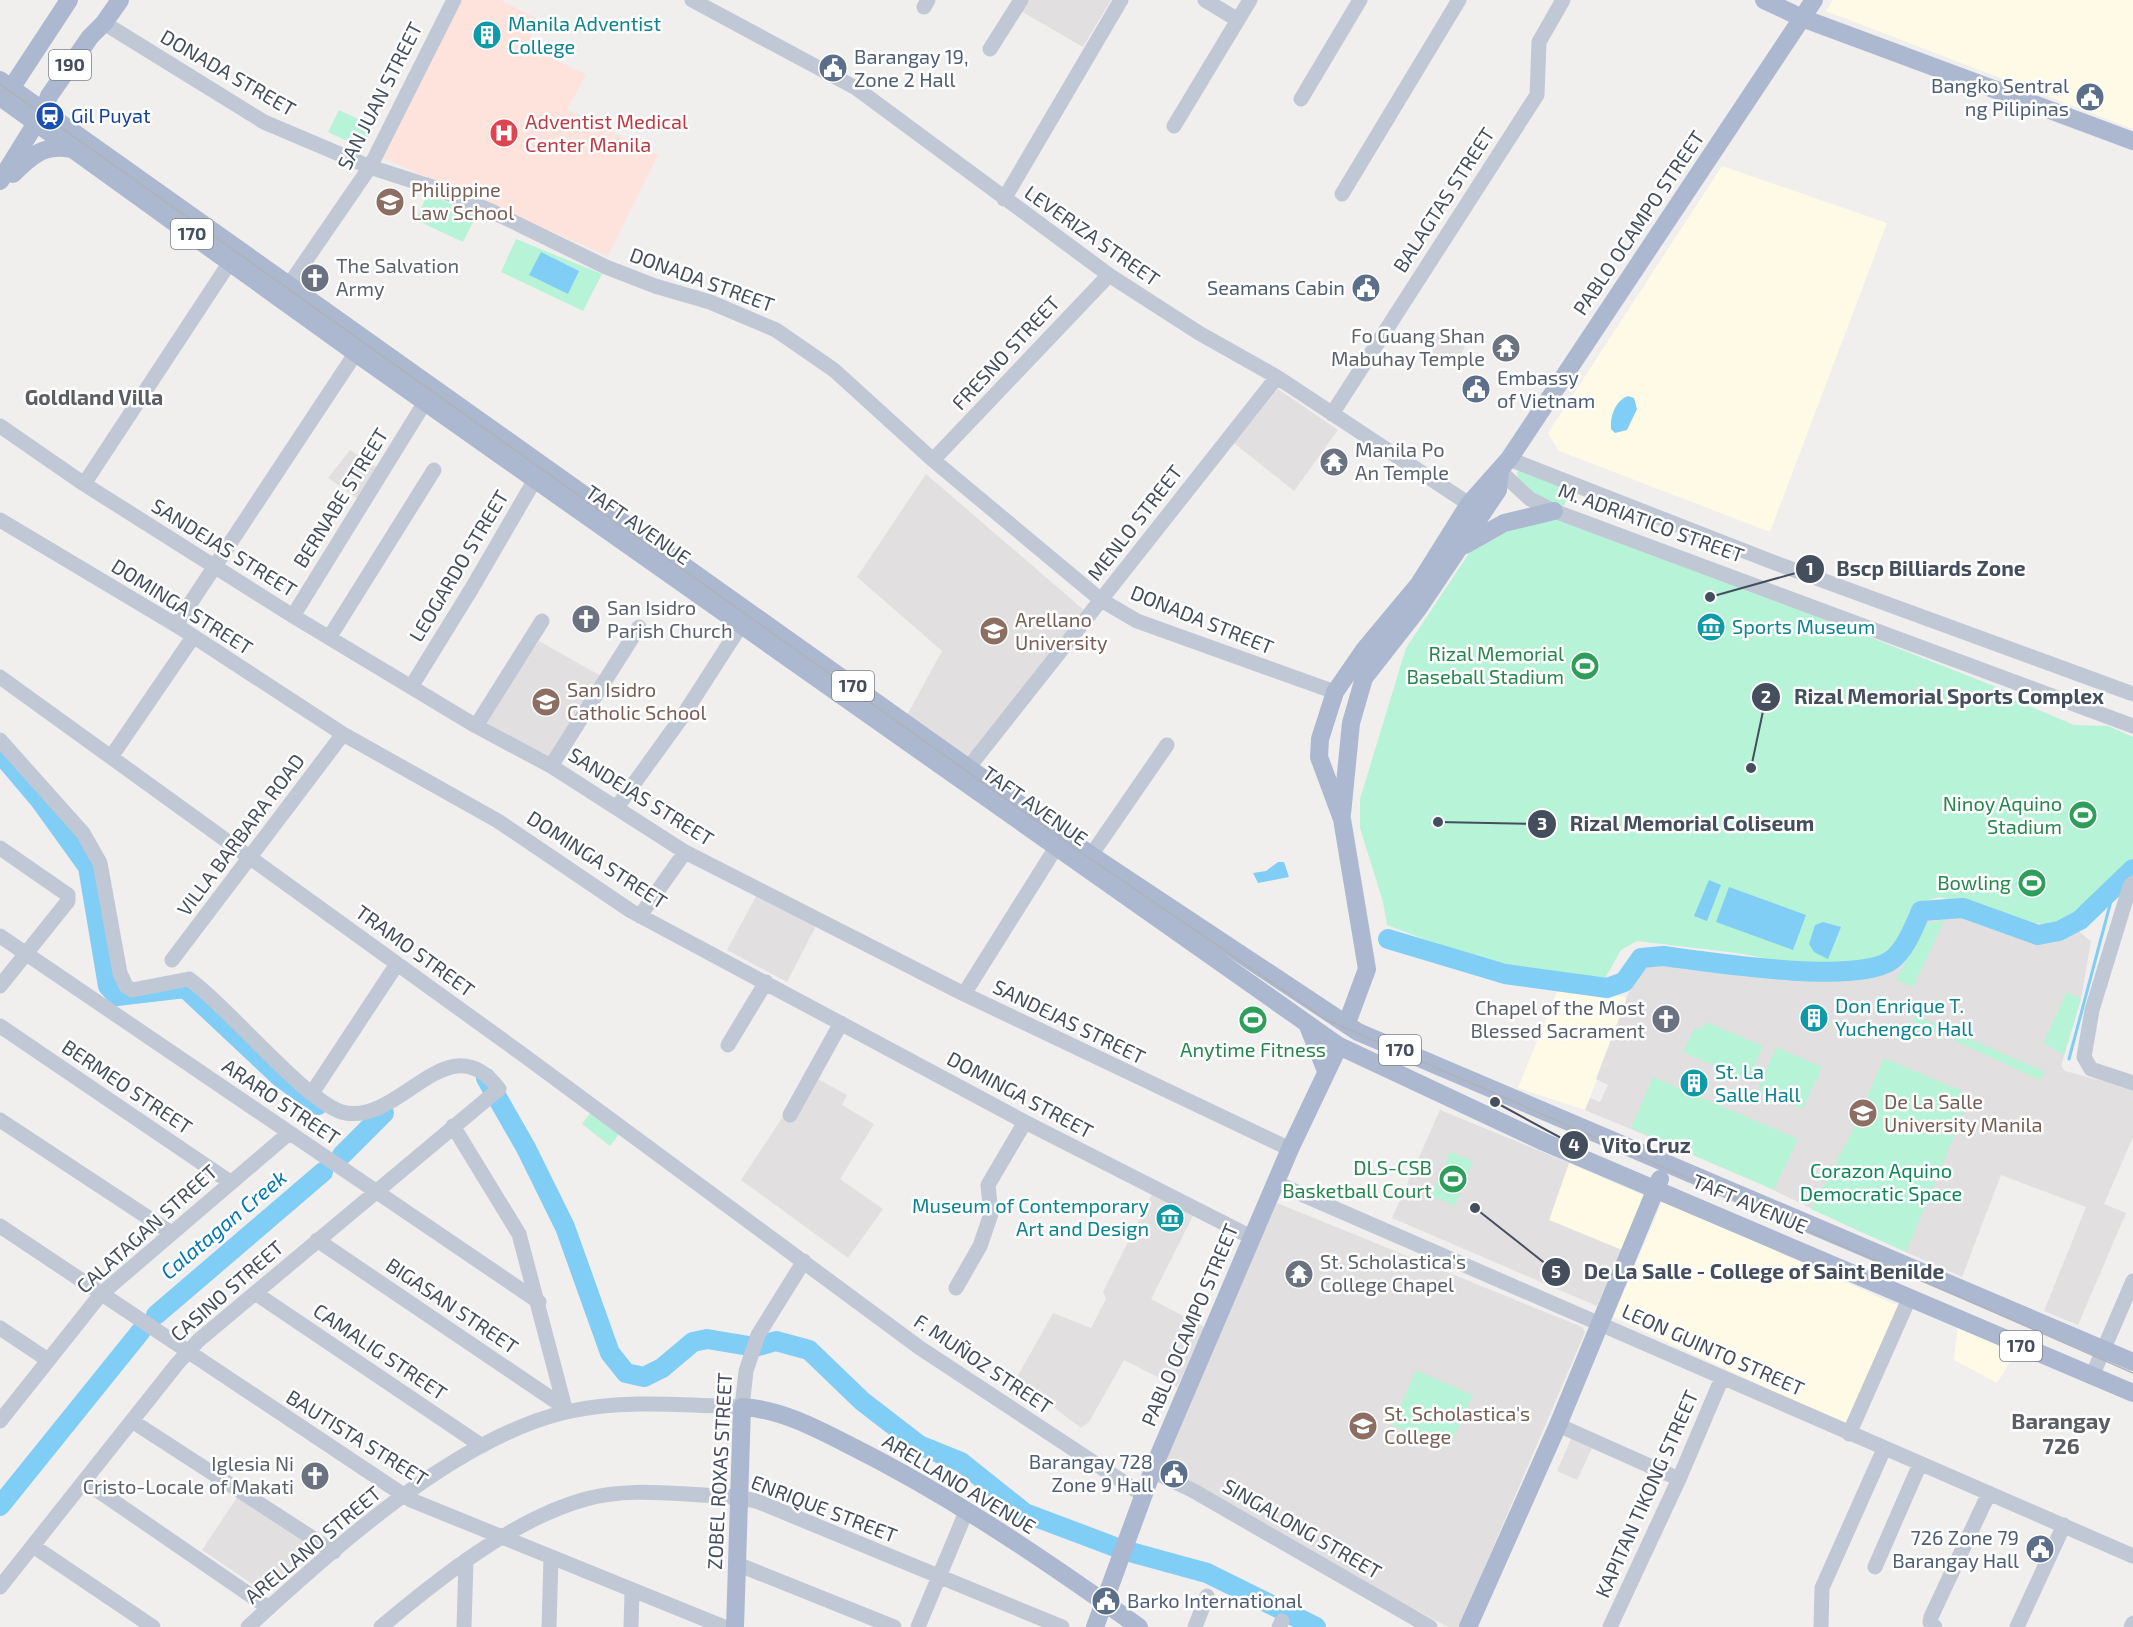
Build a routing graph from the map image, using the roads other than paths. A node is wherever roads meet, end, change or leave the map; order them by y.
1 (120, 0) edge
2 (454, 0) edge
3 (692, 0) edge
4 (1021, 0) edge
5 (1121, 0) edge
6 (1204, 0) edge
7 (1250, 0) edge
8 (1360, 0) edge
9 (1459, 0) edge
10 (1563, 0) edge
11 (1764, 0) edge
12 (1814, 0) edge
13 (67, 1) edge
14 (1802, 18) junction
15 (1238, 20) junction
16 (104, 23) junction
17 (990, 49) dead end
18 (6, 94) edge
19 (1301, 99) dead end
20 (40, 117) junction
21 (1174, 126) dead end
22 (2133, 141) edge
23 (74, 149) junction
24 (370, 167) junction
25 (0, 182) edge
26 (0, 189) edge
27 (1342, 194) dead end
28 (1004, 199) junction
29 (230, 262) junction
30 (1108, 275) junction
31 (285, 291) junction
32 (360, 346) junction
33 (1277, 377) junction
34 (425, 402) junction
35 (1332, 414) junction
36 (0, 426) edge
37 (473, 426) junction
38 (933, 460) junction
39 (1504, 465) junction
40 (434, 470) dead end
41 (542, 475) junction
42 (84, 484) junction
43 (1469, 504) junction
44 (1554, 511) junction
45 (0, 520) edge
46 (1458, 550) junction
47 (214, 567) junction
48 (1101, 600) junction
49 (293, 616) junction
50 (745, 619) junction
51 (542, 621) dead end
52 (176, 625) junction
53 (639, 627) dead end
54 (193, 637) junction
55 (329, 638) junction
56 (0, 677) edge
57 (1355, 677) junction
58 (411, 687) junction
59 (1335, 692) junction
60 (2133, 694) edge
61 (477, 726) junction
62 (2133, 726) edge
63 (343, 734) junction
64 (0, 740) edge
65 (1167, 745) dead end
66 (111, 757) junction
67 (1319, 757) junction
68 (1347, 758) junction
69 (551, 766) junction
70 (963, 773) junction
71 (617, 807) junction
72 (1342, 819) junction
73 (0, 849) edge
74 (1055, 849) junction
75 (685, 852) junction
76 (251, 858) junction
77 (1087, 861) junction
78 (2133, 883) edge
79 (640, 916) junction
80 (0, 936) edge
81 (28, 955) junction
82 (172, 960) dead end
83 (398, 964) junction
84 (766, 982) junction
85 (0, 986) edge
86 (964, 994) junction
87 (1304, 1019) junction
88 (841, 1023) junction
89 (1347, 1023) junction
90 (0, 1026) edge
91 (728, 1045) dead end
92 (1339, 1046) junction
93 (1326, 1071) junction
94 (2133, 1083) edge
95 (312, 1093) junction
96 (790, 1115) dead end
97 (0, 1120) edge
98 (1025, 1122) junction
99 (453, 1126) junction
100 (288, 1134) junction
101 (1290, 1149) junction
102 (1667, 1164) junction
103 (230, 1182) junction
104 (1276, 1183) junction
105 (1656, 1188) junction
106 (375, 1190) junction
107 (0, 1226) edge
108 (170, 1232) junction
109 (1253, 1238) junction
110 (1843, 1239) junction
111 (317, 1240) junction
112 (804, 1261) junction
113 (1834, 1265) junction
114 (2133, 1281) edge
115 (956, 1288) dead end
116 (255, 1293) junction
117 (101, 1294) junction
118 (1909, 1299) junction
119 (539, 1302) junction
120 (1601, 1324) junction
121 (0, 1328) edge
122 (2103, 1349) junction
123 (187, 1353) junction
124 (48, 1360) junction
125 (2133, 1362) edge
126 (2092, 1376) junction
127 (1722, 1378) junction
128 (2133, 1393) edge
129 (742, 1407) junction
130 (565, 1410) junction
131 (0, 1421) edge
132 (132, 1421) junction
133 (1558, 1425) junction
134 (1849, 1434) junction
135 (482, 1446) junction
136 (1884, 1449) junction
137 (1920, 1464) junction
138 (1152, 1471) junction
139 (1679, 1479) junction
140 (84, 1481) junction
141 (1989, 1493) junction
142 (1143, 1495) junction
143 (404, 1496) junction
144 (739, 1498) junction
145 (966, 1512) junction
146 (2064, 1525) junction
147 (503, 1537) junction
148 (33, 1546) junction
149 (334, 1552) junction
150 (2133, 1556) edge
151 (551, 1558) junction
152 (466, 1560) junction
153 (737, 1564) junction
154 (1875, 1567) dead end
155 (937, 1576) junction
156 (0, 1587) edge
157 (632, 1591) junction
158 (1207, 1596) dead end
159 (1104, 1602) junction
160 (269, 1608) junction
161 (2133, 1623) edge
162 (383, 1626) edge
163 (153, 1627) edge
164 (248, 1627) edge
165 (464, 1627) edge
166 (549, 1627) edge
167 (631, 1627) edge
168 (724, 1627) edge
169 (735, 1627) edge
170 (894, 1627) edge
171 (918, 1627) edge
172 (1062, 1627) edge
173 (1095, 1627) edge
174 (1139, 1627) edge
175 (1195, 1627) edge
176 (1430, 1627) edge
177 (1468, 1627) edge
178 (1610, 1627) edge
179 (1821, 1627) edge
180 (1935, 1627) edge
181 (2017, 1627) edge
182 (2131, 1627) edge

1 - 16 main road, 190
2 - 24 street, SAN JUAN STREET
3 - 28 street, LEVERIZA STREET
4 - 17 street
5 - 28 street
6 - 15 street
7 - 15 street
8 - 19 street
9 - 27 street
10 - 35 street, BALAGTAS STREET
11 - 14 main road
12 - 14 main road, PABLO OCAMPO STREET
13 - 18 main road, 190
14 - 22 main road
14 - 39 main road, PABLO OCAMPO STREET
15 - 21 street
16 - 20 main road, 190
16 - 24 street, DONADA STREET
18 - 20 main road, TAFT AVENUE / 170
20 - 23 main road, TAFT AVENUE / 170
20 - 25 main road, 190
20 - 31 main road, TAFT AVENUE / 170
23 - 26 main road
23 - 29 main road, TAFT AVENUE / 170
24 - 31 street, SAN JUAN STREET
24 - 38 street, DONADA STREET
28 - 30 street, LEVERIZA STREET
29 - 31 main road, TAFT AVENUE / 170
29 - 42 street
30 - 33 street, LEVERIZA STREET
30 - 38 street, FRESNO STREET
31 - 32 main road, TAFT AVENUE / 170
32 - 34 main road, TAFT AVENUE / 170
32 - 37 main road, TAFT AVENUE / 170
32 - 47 street
33 - 35 street, LEVERIZA STREET
33 - 48 street, MENLO STREET
34 - 37 main road, TAFT AVENUE / 170
34 - 49 street, BERNABE STREET
35 - 43 street, LEVERIZA STREET
36 - 42 street, SANDEJAS STREET
37 - 41 main road, TAFT AVENUE / 170
38 - 48 street, DONADA STREET
39 - 43 main road, PABLO OCAMPO STREET
39 - 44 street, M. ADRIATICO STREET
39 - 46 main road, PABLO OCAMPO STREET
39 - 60 street, M. ADRIATICO STREET
40 - 55 street
41 - 50 main road, TAFT AVENUE / 170
41 - 58 street, LEOGARDO STREET
42 - 47 street, SANDEJAS STREET
43 - 57 main road, PABLO OCAMPO STREET
44 - 46 main road
44 - 62 street, M. ADRIATICO STREET
45 - 52 street, DOMINGA STREET
46 - 57 main road, PABLO OCAMPO STREET
47 - 49 street, SANDEJAS STREET
47 - 52 street
48 - 59 street, DONADA STREET
48 - 70 street, MENLO STREET
49 - 55 street, SANDEJAS STREET
50 - 70 main road, TAFT AVENUE / 170
50 - 71 street
51 - 61 street
52 - 54 street, DOMINGA STREET
53 - 69 street
54 - 63 street, DOMINGA STREET
54 - 66 street
55 - 58 street, SANDEJAS STREET
56 - 66 street, TRAMO STREET
57 - 59 main road, PABLO OCAMPO STREET
57 - 68 main road, PABLO OCAMPO STREET
58 - 61 street, SANDEJAS STREET
59 - 67 main road, PABLO OCAMPO STREET
61 - 69 street, SANDEJAS STREET
63 - 76 street, VILLA BARBARA ROAD
63 - 79 street, DOMINGA STREET
64 - 95 street
65 - 77 street
66 - 76 street, TRAMO STREET
67 - 68 main road
67 - 72 main road, PABLO OCAMPO STREET
68 - 72 main road, PABLO OCAMPO STREET
69 - 71 street, SANDEJAS STREET
70 - 74 main road, TAFT AVENUE / 170
70 - 77 main road, TAFT AVENUE / 170
71 - 75 street, SANDEJAS STREET
72 - 89 main road, PABLO OCAMPO STREET
73 - 81 street
74 - 77 main road, TAFT AVENUE / 170
74 - 86 street
75 - 79 street
75 - 86 street, SANDEJAS STREET
76 - 82 street, VILLA BARBARA ROAD
76 - 83 street, TRAMO STREET
77 - 87 main road, TAFT AVENUE / 170
77 - 89 main road, TAFT AVENUE / 170
78 - 94 street
79 - 84 street, DOMINGA STREET
80 - 81 street, ARARO STREET
81 - 85 street
81 - 100 street, ARARO STREET
83 - 95 street
83 - 112 street, TRAMO STREET
84 - 88 street, DOMINGA STREET
84 - 91 street
86 - 101 street, SANDEJAS STREET
87 - 92 main road, TAFT AVENUE / 170
87 - 93 main road
88 - 96 street
88 - 98 street, DOMINGA STREET
89 - 102 main road, TAFT AVENUE / 170
90 - 103 street, BERMEO STREET
92 - 93 main road, PABLO OCAMPO STREET
92 - 105 main road, TAFT AVENUE / 170
93 - 101 main road, PABLO OCAMPO STREET
95 - 99 street, CASINO STREET
97 - 108 street
98 - 109 street, DOMINGA STREET
98 - 115 street
99 - 106 street, CASINO STREET
99 - 119 street
100 - 103 street, CALATAGAN STREET
100 - 106 street, ARARO STREET
101 - 104 main road, PABLO OCAMPO STREET
102 - 105 main road
102 - 110 main road, TAFT AVENUE / 170
103 - 108 street, CALATAGAN STREET
104 - 109 main road, PABLO OCAMPO STREET
104 - 120 street, LEON GUINTO STREET
105 - 113 main road, TAFT AVENUE / 170
105 - 120 main road
106 - 111 street, CASINO STREET
106 - 119 street, ARARO STREET
107 - 117 street, BAUTISTA STREET
108 - 117 street, CALATAGAN STREET
109 - 138 main road, PABLO OCAMPO STREET
110 - 113 main road
110 - 122 main road, TAFT AVENUE / 170
111 - 116 street, CASINO STREET
111 - 130 street, BIGASAN STREET
112 - 129 street, ZOBEL ROXAS STREET
112 - 142 street, F. MUÑOZ STREET
113 - 118 main road, TAFT AVENUE / 170
114 - 122 street
116 - 123 street, CASINO STREET
116 - 135 street, CAMALIG STREET
117 - 123 street, BAUTISTA STREET
117 - 124 street, CALATAGAN STREET
118 - 126 main road, TAFT AVENUE / 170
118 - 134 street
119 - 130 street
120 - 127 street, LEON GUINTO STREET
120 - 133 main road
121 - 124 street
122 - 125 main road, TAFT AVENUE / 170
122 - 126 street
123 - 132 street, CASINO STREET
123 - 143 street, BAUTISTA STREET
124 - 131 street, CALATAGAN STREET
126 - 128 main road, TAFT AVENUE / 170
127 - 134 street, LEON GUINTO STREET
127 - 139 street, KAPITAN TIKONG STREET
129 - 130 street, ARELLANO STREET
129 - 144 main road, ZOBEL ROXAS STREET
129 - 145 main road, ARELLANO AVENUE
130 - 135 street, ARELLANO STREET
132 - 140 street, CASINO STREET
132 - 149 street
133 - 139 street
133 - 177 main road
134 - 136 street, LEON GUINTO STREET
135 - 143 street, ARELLANO STREET
136 - 137 street, LEON GUINTO STREET
136 - 179 street
137 - 141 street, LEON GUINTO STREET
137 - 154 street
138 - 142 main road, PABLO OCAMPO STREET
138 - 176 street, SINGALONG STREET
139 - 178 street, KAPITAN TIKONG STREET
140 - 148 street, CASINO STREET
140 - 160 street
141 - 146 street, LEON GUINTO STREET
141 - 180 street
142 - 159 main road, PABLO OCAMPO STREET
143 - 147 street, BAUTISTA STREET
143 - 149 street, ARELLANO STREET
144 - 147 street, ENRIQUE STREET
144 - 153 main road, ZOBEL ROXAS STREET
144 - 155 street, ENRIQUE STREET
145 - 155 street
145 - 159 main road, ARELLANO AVENUE
146 - 150 street, LEON GUINTO STREET
146 - 181 street
147 - 151 street, BAUTISTA STREET
147 - 152 street, ENRIQUE STREET
148 - 156 street, CASINO STREET
148 - 163 street
149 - 160 street, ARELLANO STREET
151 - 157 street, BAUTISTA STREET
151 - 166 street
152 - 162 street, ENRIQUE STREET
152 - 165 street
153 - 169 main road, ZOBEL ROXAS STREET
153 - 170 street
155 - 171 street
155 - 172 street, ENRIQUE STREET
157 - 167 street
157 - 168 street, BAUTISTA STREET
158 - 175 street
159 - 173 main road, PABLO OCAMPO STREET
159 - 174 main road, ARELLANO AVENUE
160 - 164 street, ARELLANO STREET
161 - 182 street

